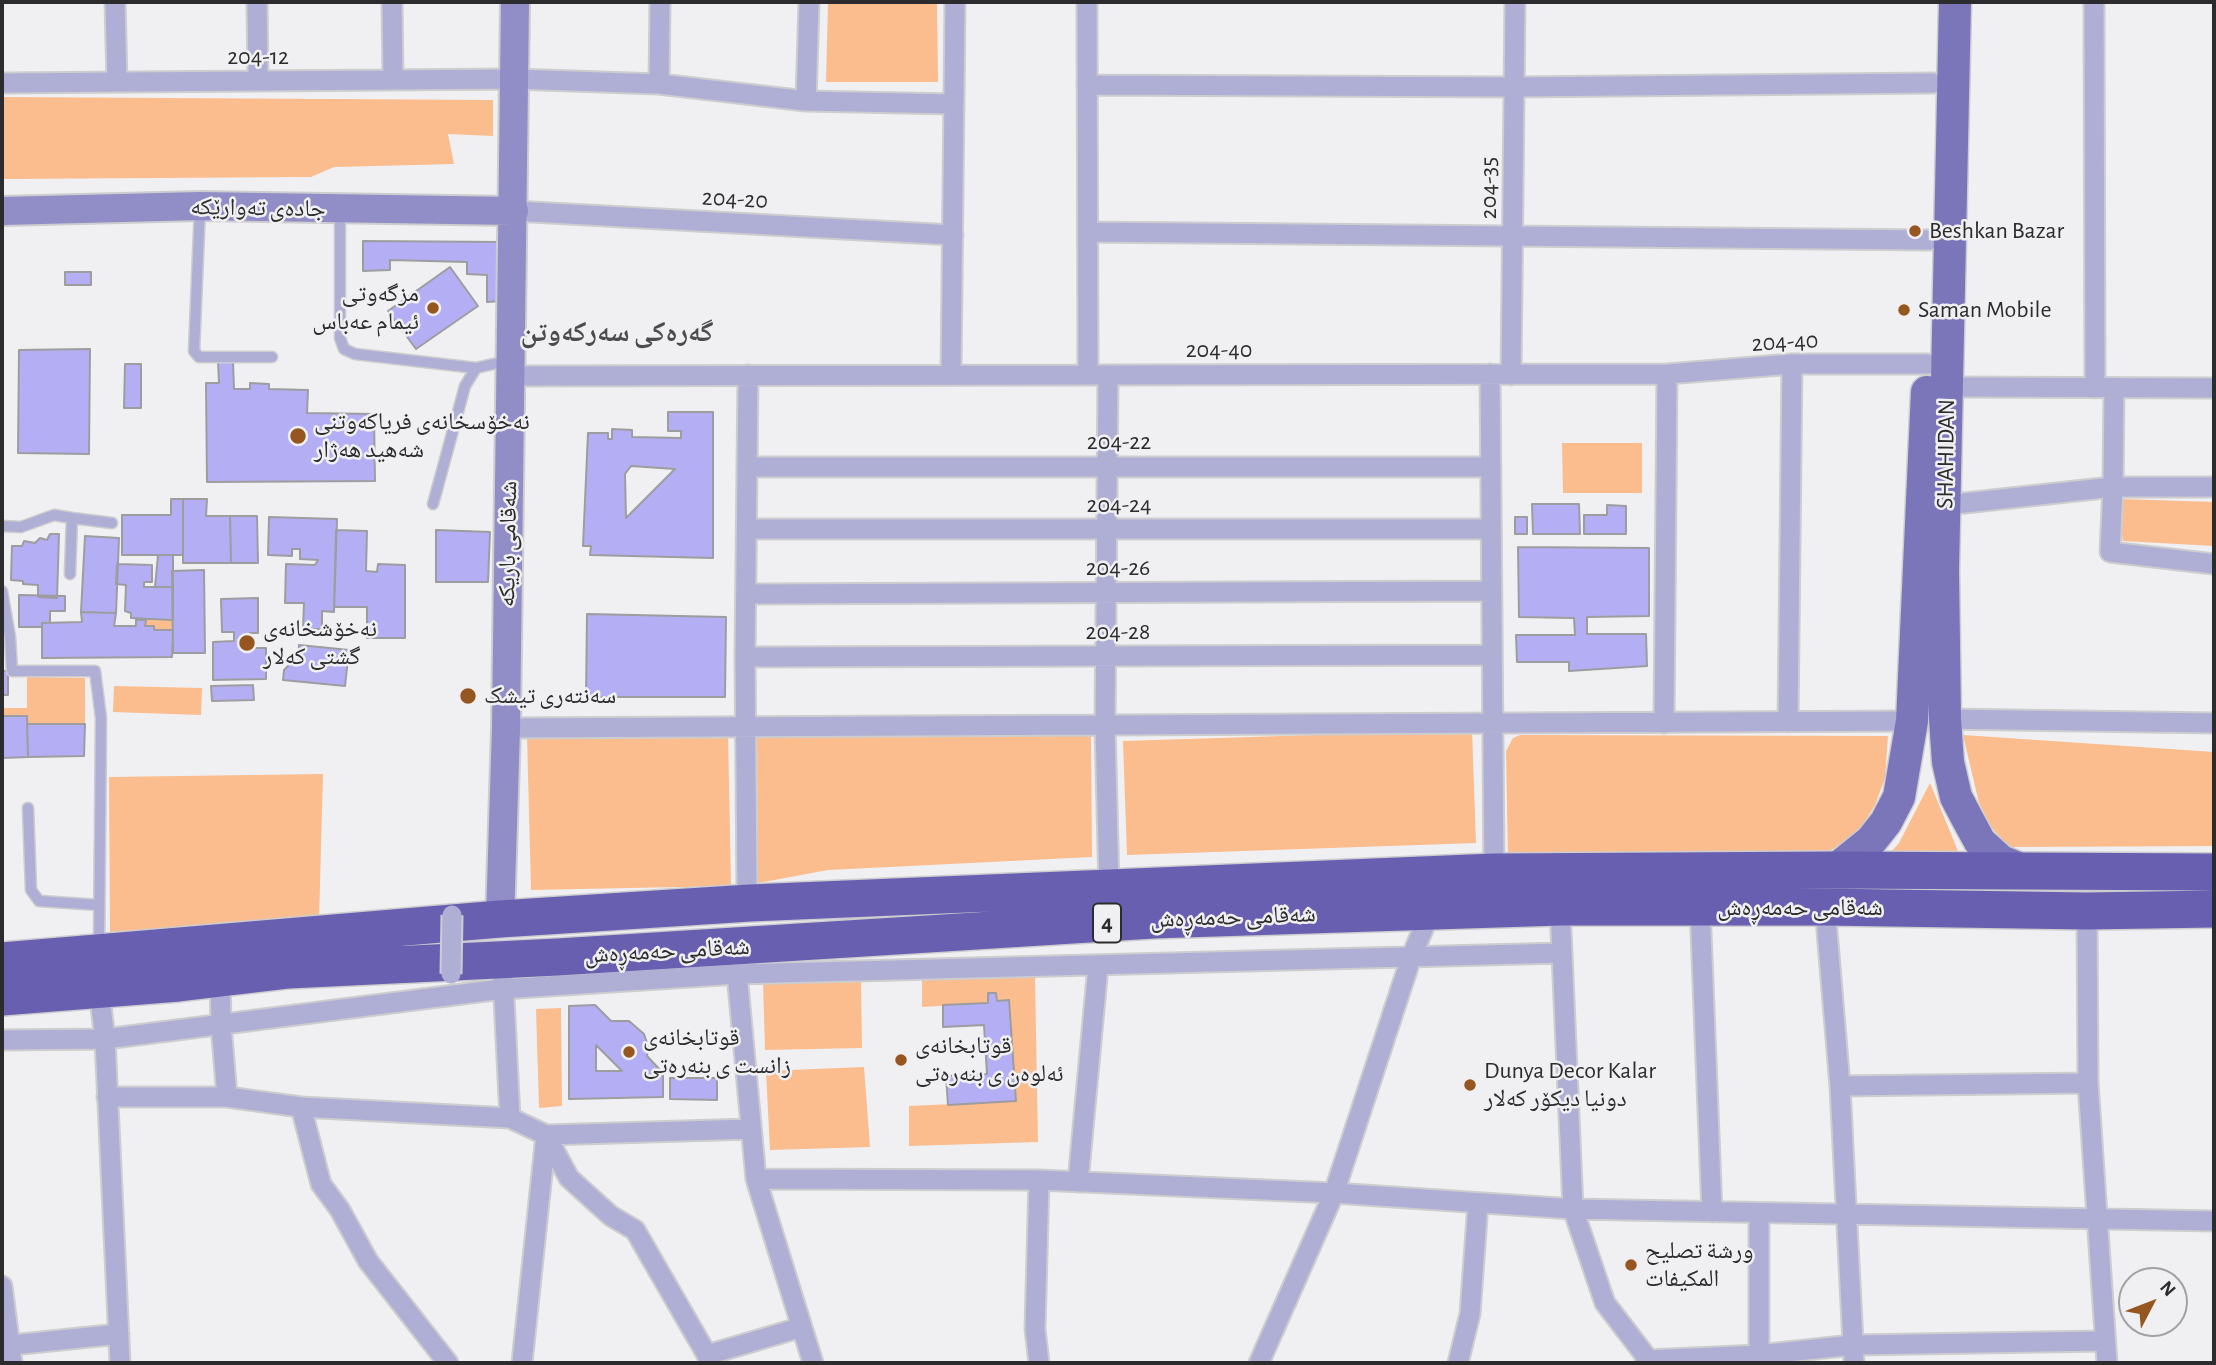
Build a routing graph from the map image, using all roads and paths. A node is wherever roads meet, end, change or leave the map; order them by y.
1 (115, 2) edge
2 (257, 2) edge
3 (392, 2) edge
4 (516, 2) edge
5 (660, 2) edge
6 (809, 2) edge
7 (955, 2) edge
8 (1087, 2) edge
9 (1515, 2) edge
10 (1933, 2) edge
11 (1955, 2) edge
12 (2094, 2) edge
13 (514, 79) junction
14 (393, 80) junction
15 (258, 81) junction
16 (117, 82) junction
17 (2, 83) edge
18 (1933, 83) junction
19 (659, 84) junction
20 (1087, 85) junction
21 (1514, 87) junction
22 (806, 101) junction
23 (953, 104) junction
24 (200, 206) junction
25 (340, 208) junction
26 (2, 211) edge
27 (514, 211) junction
28 (1088, 232) junction
29 (953, 235) junction
30 (1513, 238) junction
31 (1929, 240) junction
32 (272, 357) dead end
33 (1928, 363) junction
34 (1792, 364) junction
35 (476, 368) junction
36 (510, 368) junction
37 (951, 374) junction
38 (1490, 374) junction
39 (1511, 374) junction
40 (1667, 374) junction
41 (748, 375) junction
42 (1088, 375) junction
43 (1108, 375) junction
44 (1947, 387) junction
45 (2104, 388) junction
46 (2214, 388) edge
47 (747, 467) junction
48 (1107, 467) junction
49 (1490, 467) junction
50 (2113, 487) junction
51 (2214, 487) edge
52 (433, 504) dead end
53 (1946, 505) junction
54 (72, 518) junction
55 (112, 523) dead end
56 (2, 526) edge
57 (747, 529) junction
58 (1107, 529) junction
59 (1491, 529) junction
60 (2214, 564) edge
61 (1931, 570) junction
62 (70, 575) dead end
63 (2, 591) edge
64 (1491, 591) junction
65 (1107, 592) junction
66 (746, 594) junction
67 (1491, 655) junction
68 (1106, 656) junction
69 (745, 657) junction
70 (1945, 719) junction
71 (1912, 720) junction
72 (1788, 722) junction
73 (1664, 723) junction
74 (2214, 723) edge
75 (1491, 724) junction
76 (1105, 726) junction
77 (746, 727) junction
78 (506, 728) junction
79 (29, 808) dead end
80 (1835, 870) junction
81 (1494, 872) junction
82 (2028, 872) junction
83 (2214, 872) edge
84 (1109, 887) junction
85 (828, 899) junction
86 (750, 903) junction
87 (99, 905) junction
88 (1700, 907) junction
89 (1825, 907) junction
90 (1560, 908) junction
91 (2214, 909) edge
92 (1431, 910) junction
93 (2087, 911) junction
94 (452, 915) dead end
95 (500, 919) junction
96 (827, 941) junction
97 (99, 953) junction
98 (1562, 953) junction
99 (1410, 958) junction
100 (2, 961) edge
101 (1098, 966) junction
102 (451, 974) dead end
103 (503, 974) junction
104 (737, 974) junction
105 (220, 978) junction
106 (99, 990) junction
107 (2, 997) edge
108 (220, 1025) junction
109 (105, 1039) junction
110 (2, 1040) edge
111 (2088, 1083) junction
112 (1840, 1086) junction
113 (107, 1097) junction
114 (227, 1097) junction
115 (301, 1107) junction
116 (510, 1118) junction
117 (751, 1129) junction
118 (546, 1135) junction
119 (756, 1179) junction
120 (1039, 1180) junction
121 (1078, 1181) junction
122 (1334, 1193) junction
123 (1478, 1203) junction
124 (1573, 1209) junction
125 (1712, 1212) junction
126 (1759, 1214) junction
127 (1847, 1214) junction
128 (2097, 1219) junction
129 (2214, 1221) edge
130 (2, 1286) edge
131 (802, 1327) junction
132 (119, 1334) junction
133 (2104, 1341) junction
134 (8, 1352) edge
135 (1853, 1354) edge
136 (1759, 1355) junction
137 (708, 1359) edge
138 (1648, 1362) edge
139 (120, 1363) edge
140 (448, 1363) edge
141 (522, 1363) edge
142 (813, 1363) edge
143 (1039, 1363) edge
144 (1259, 1363) edge
145 (1458, 1363) edge
146 (2107, 1363) edge

1 - 16 street
2 - 15 street
3 - 14 street
4 - 13 street, شەقامی باریکە
5 - 19 street
6 - 22 street
7 - 23 street
8 - 20 street
9 - 21 street, 204-35
10 - 18 main road
11 - 44 main road, SHAHIDAN
12 - 45 street
13 - 14 street, 204-12
13 - 19 street, 204-12
13 - 27 street, شەقامی باریکە
14 - 15 street, 204-12
15 - 16 street, 204-12
16 - 17 street, 204-12
18 - 21 street
18 - 31 main road
19 - 22 street, 204-12
20 - 21 street
20 - 28 street
21 - 30 street, 204-35
22 - 23 street, 204-12
23 - 29 street
24 - 25 street, جادەی تەوارێکە
24 - 26 street, جادەی تەوارێکە
24 - 32 lane
25 - 27 street, جادەی تەوارێکە
25 - 35 lane
27 - 29 street, 204-20
27 - 36 street, شەقامی باریکە
28 - 30 street
28 - 42 street
29 - 37 street
30 - 31 street
30 - 39 street, 204-35
31 - 33 main road
33 - 34 street, 204-40
33 - 61 main road
34 - 40 street, 204-40
34 - 72 street
35 - 36 lane
35 - 52 lane
36 - 41 street, 204-40
36 - 78 street, شەقامی باریکە
37 - 41 street, 204-40
37 - 42 street, 204-40
38 - 39 street, 204-40
38 - 43 street, 204-40
38 - 49 street
39 - 40 street, 204-40
40 - 73 street
41 - 47 street
42 - 43 street, 204-40
43 - 48 street
44 - 45 street
44 - 53 main road, SHAHIDAN
45 - 46 street
45 - 50 street
47 - 48 street, 204-22
47 - 57 street
48 - 49 street, 204-22
48 - 58 street
49 - 59 street
50 - 51 street
50 - 53 street
50 - 60 street
53 - 61 main road, SHAHIDAN
54 - 55 lane
54 - 56 lane
54 - 62 lane
57 - 58 street, 204-24
57 - 66 street
58 - 59 street, 204-24
58 - 65 street
59 - 64 street
61 - 70 main road, SHAHIDAN
61 - 71 main road
63 - 87 lane
64 - 65 street, 204-26
64 - 67 street
65 - 66 street, 204-26
65 - 68 street
66 - 69 street
67 - 68 street, 204-28
67 - 75 street
68 - 69 street, 204-28
68 - 76 street
69 - 77 street
70 - 74 street
70 - 82 main road, SHAHIDAN
71 - 72 street
71 - 80 main road
72 - 73 street
73 - 75 street
75 - 76 street
75 - 81 street
76 - 77 street
76 - 84 street
77 - 78 street
77 - 86 street
78 - 95 street, شەقامی باریکە
79 - 87 lane
80 - 81 highway, شەقامی حەمەڕەش / 4
80 - 82 highway, شەقامی حەمەڕەش / 4
81 - 84 highway, شەقامی حەمەڕەش / 4
82 - 83 highway, شەقامی حەمەڕەش / 4
84 - 85 highway, شەقامی حەمەڕەش / 4
85 - 86 highway, شەقامی حەمەڕەش / 4
85 - 96 highway
86 - 95 highway, شەقامی حەمەڕەش / 4
87 - 97 lane
88 - 89 highway, شەقامی حەمەڕەش / 4
88 - 90 highway, شەقامی حەمەڕەش / 4
88 - 125 street
89 - 93 highway, شەقامی حەمەڕەش / 4
89 - 112 street
90 - 92 highway, شەقامی حەمەڕەش / 4
90 - 98 street
91 - 93 highway, شەقامی حەمەڕەش / 4
92 - 96 highway, شەقامی حەمەڕەش / 4
92 - 99 street
93 - 111 street
94 - 102 street, bridge
95 - 97 highway, شەقامی حەمەڕەش / 4
96 - 103 highway, شەقامی حەمەڕەش / 4
97 - 100 highway, شەقامی حەمەڕەش / 4
98 - 99 street
98 - 124 street
99 - 101 street
99 - 122 street
101 - 104 street
101 - 121 street
103 - 104 street
103 - 105 highway, شەقامی حەمەڕەش / 4
103 - 108 street
103 - 116 street
104 - 117 street
105 - 106 highway, شەقامی حەمەڕەش / 4
105 - 108 street
106 - 107 highway, شەقامی حەمەڕەش / 4
106 - 109 street
108 - 109 street
108 - 114 street
109 - 110 street
109 - 113 street
111 - 112 street
111 - 128 street
112 - 127 street
113 - 114 street
113 - 132 street
114 - 115 street
115 - 116 street
115 - 140 street
116 - 118 street
117 - 118 street
117 - 119 street
118 - 137 street
118 - 141 street
119 - 120 street
119 - 131 street
120 - 121 street
120 - 143 street
121 - 122 street
122 - 123 street
122 - 144 street
123 - 124 street
123 - 145 street
124 - 125 street
124 - 138 street
125 - 126 street
126 - 127 street
126 - 136 street
127 - 128 street
127 - 135 street
128 - 129 street
128 - 133 street
130 - 134 street
131 - 137 street
131 - 142 street
132 - 134 street
132 - 139 street
133 - 135 street
133 - 146 street
135 - 136 street
136 - 138 street

